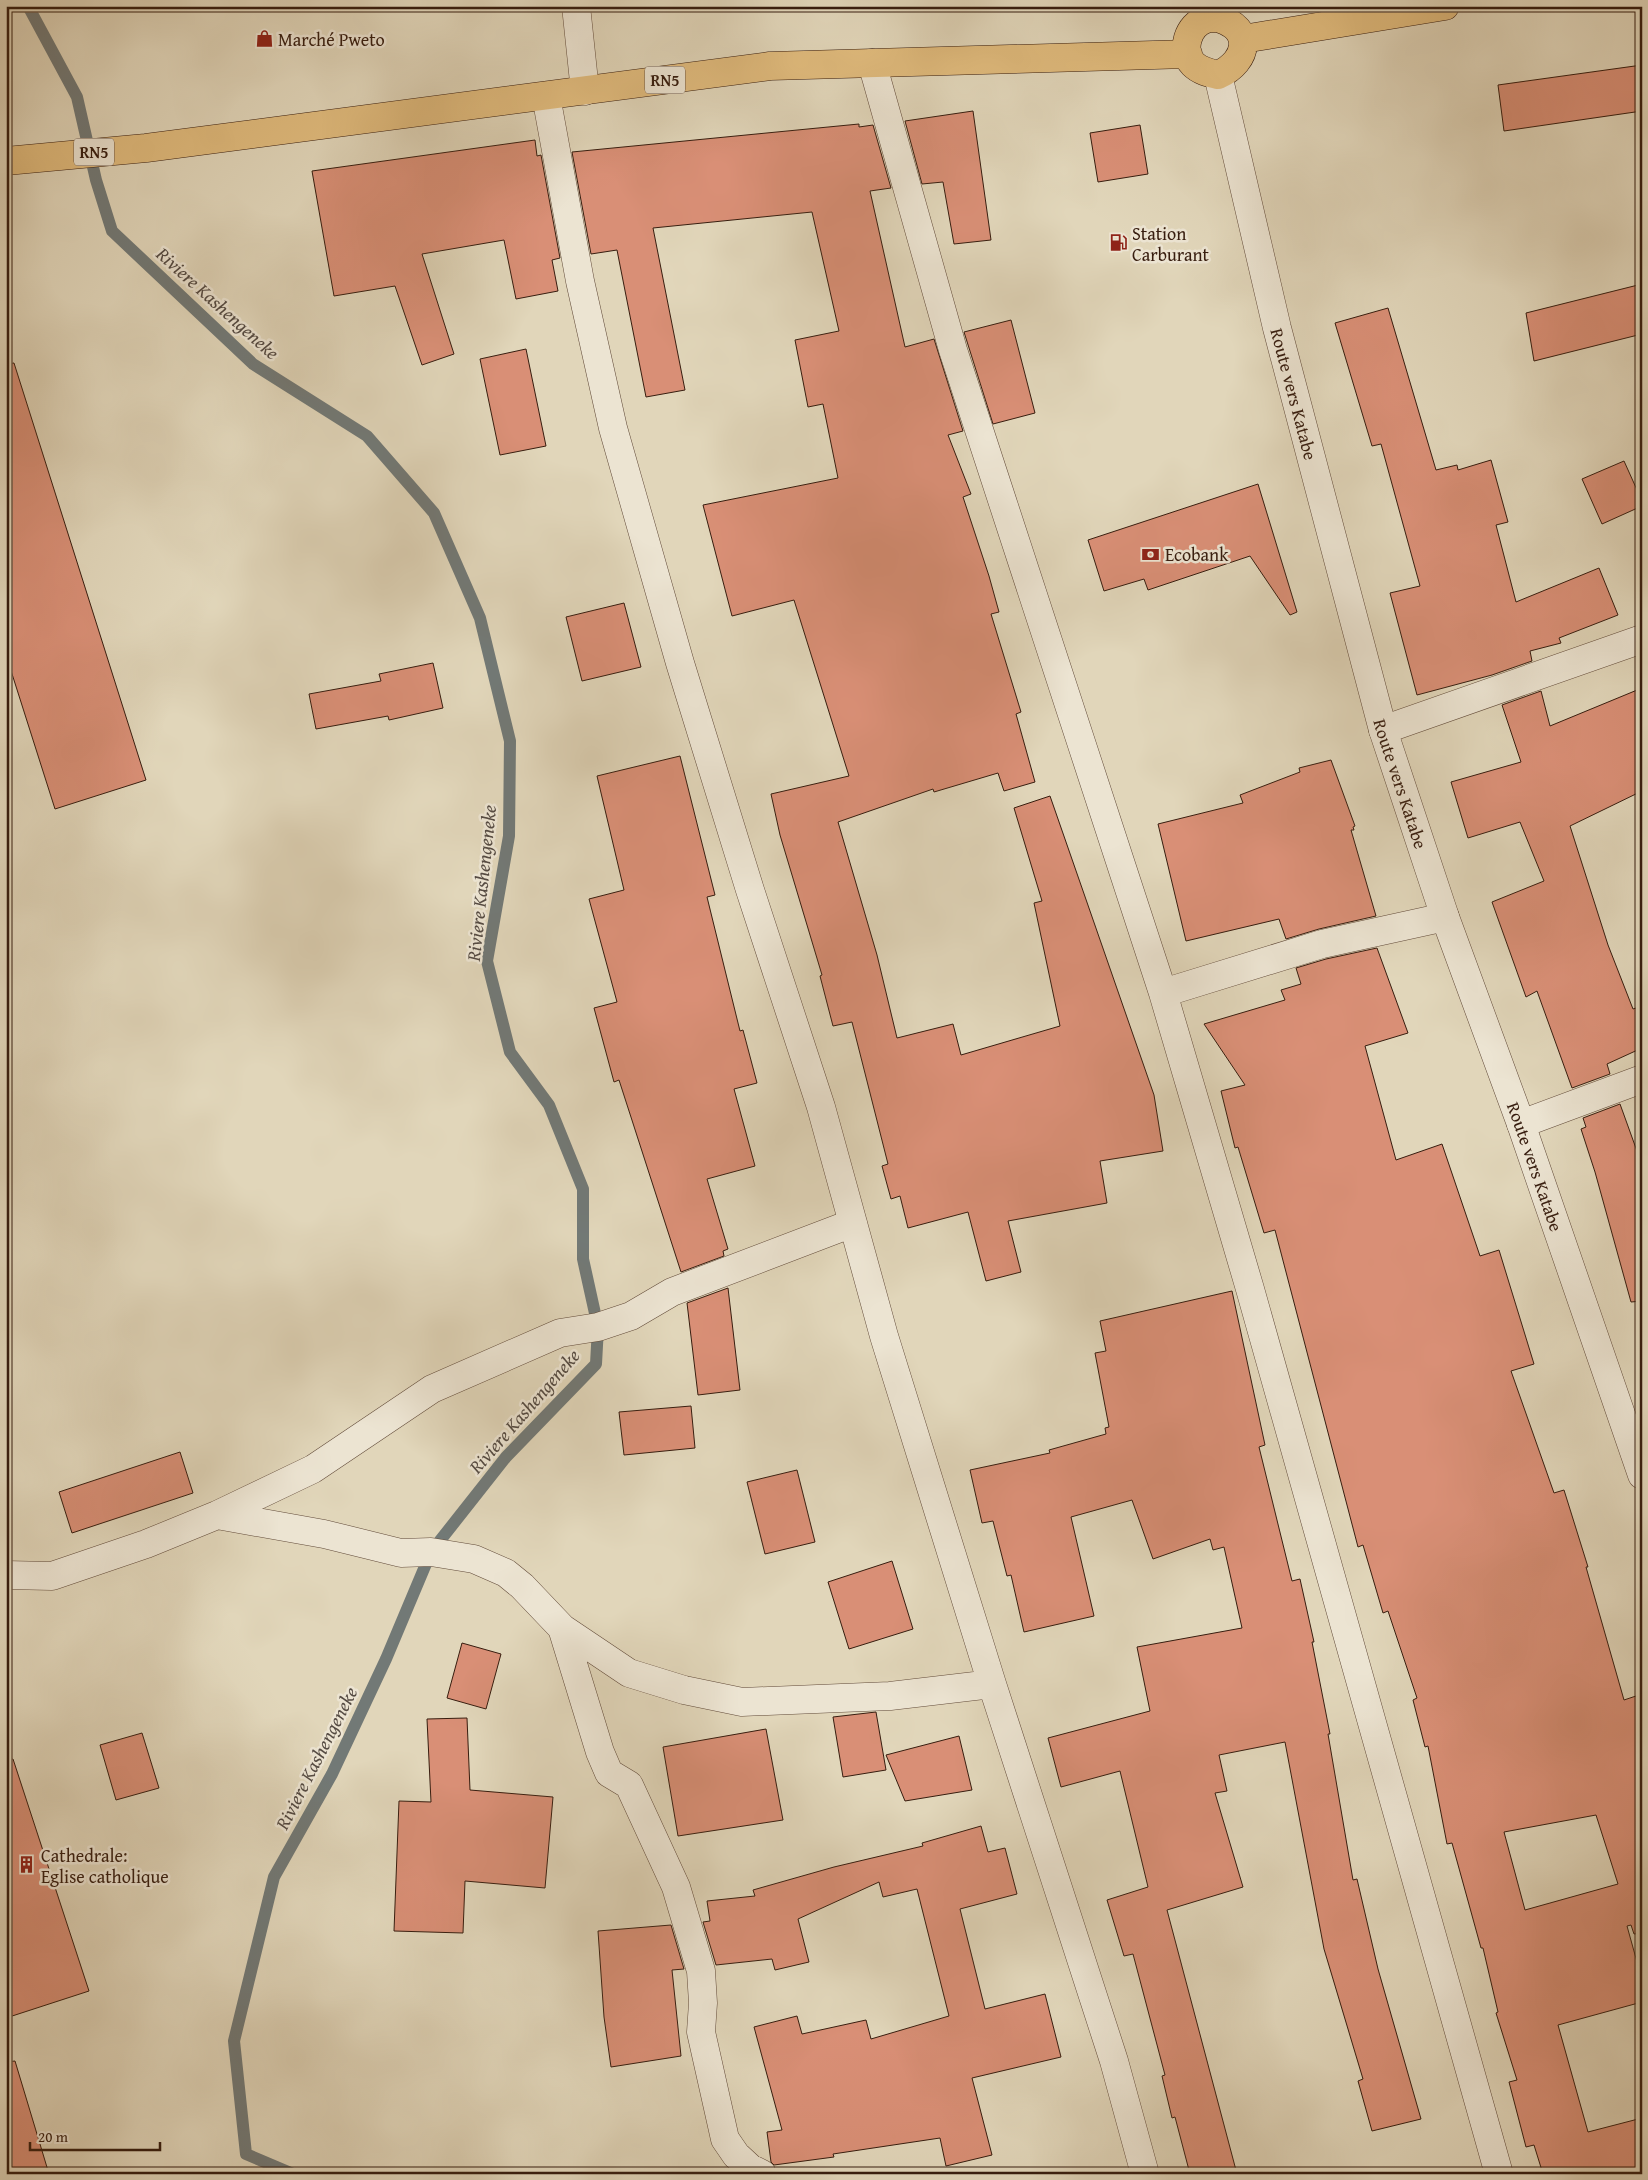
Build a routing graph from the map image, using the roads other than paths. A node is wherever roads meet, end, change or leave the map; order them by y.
1 (576, 6) edge
2 (1445, 6) edge
3 (1243, 39) junction
4 (1188, 54) junction
5 (872, 63) junction
6 (1218, 76) junction
7 (585, 91) junction
8 (546, 96) junction
9 (6, 161) edge
10 (1642, 638) edge
11 (1383, 730) junction
12 (1445, 917) junction
13 (1163, 993) junction
14 (1642, 1079) edge
15 (1521, 1124) junction
16 (853, 1223) junction
17 (1642, 1474) edge
18 (217, 1515) junction
19 (6, 1575) edge
20 (562, 1628) junction
21 (992, 1684) junction
22 (762, 2174) edge
23 (1145, 2174) edge
24 (1499, 2174) edge

1 - 7 street
2 - 3 highway
3 - 4 highway
3 - 6 highway
4 - 5 highway, RN5
4 - 6 highway
5 - 7 highway, RN5
5 - 13 street
6 - 11 street, Route vers Katabe
7 - 8 highway, RN5
8 - 9 highway, RN5
8 - 16 street
10 - 11 street
11 - 12 street, Route vers Katabe
12 - 13 street
12 - 15 street, Route vers Katabe
13 - 24 street
14 - 15 street
15 - 17 street, Route vers Katabe
16 - 18 street
16 - 21 street
18 - 19 street
18 - 20 street
20 - 21 street
20 - 22 street
21 - 23 street

